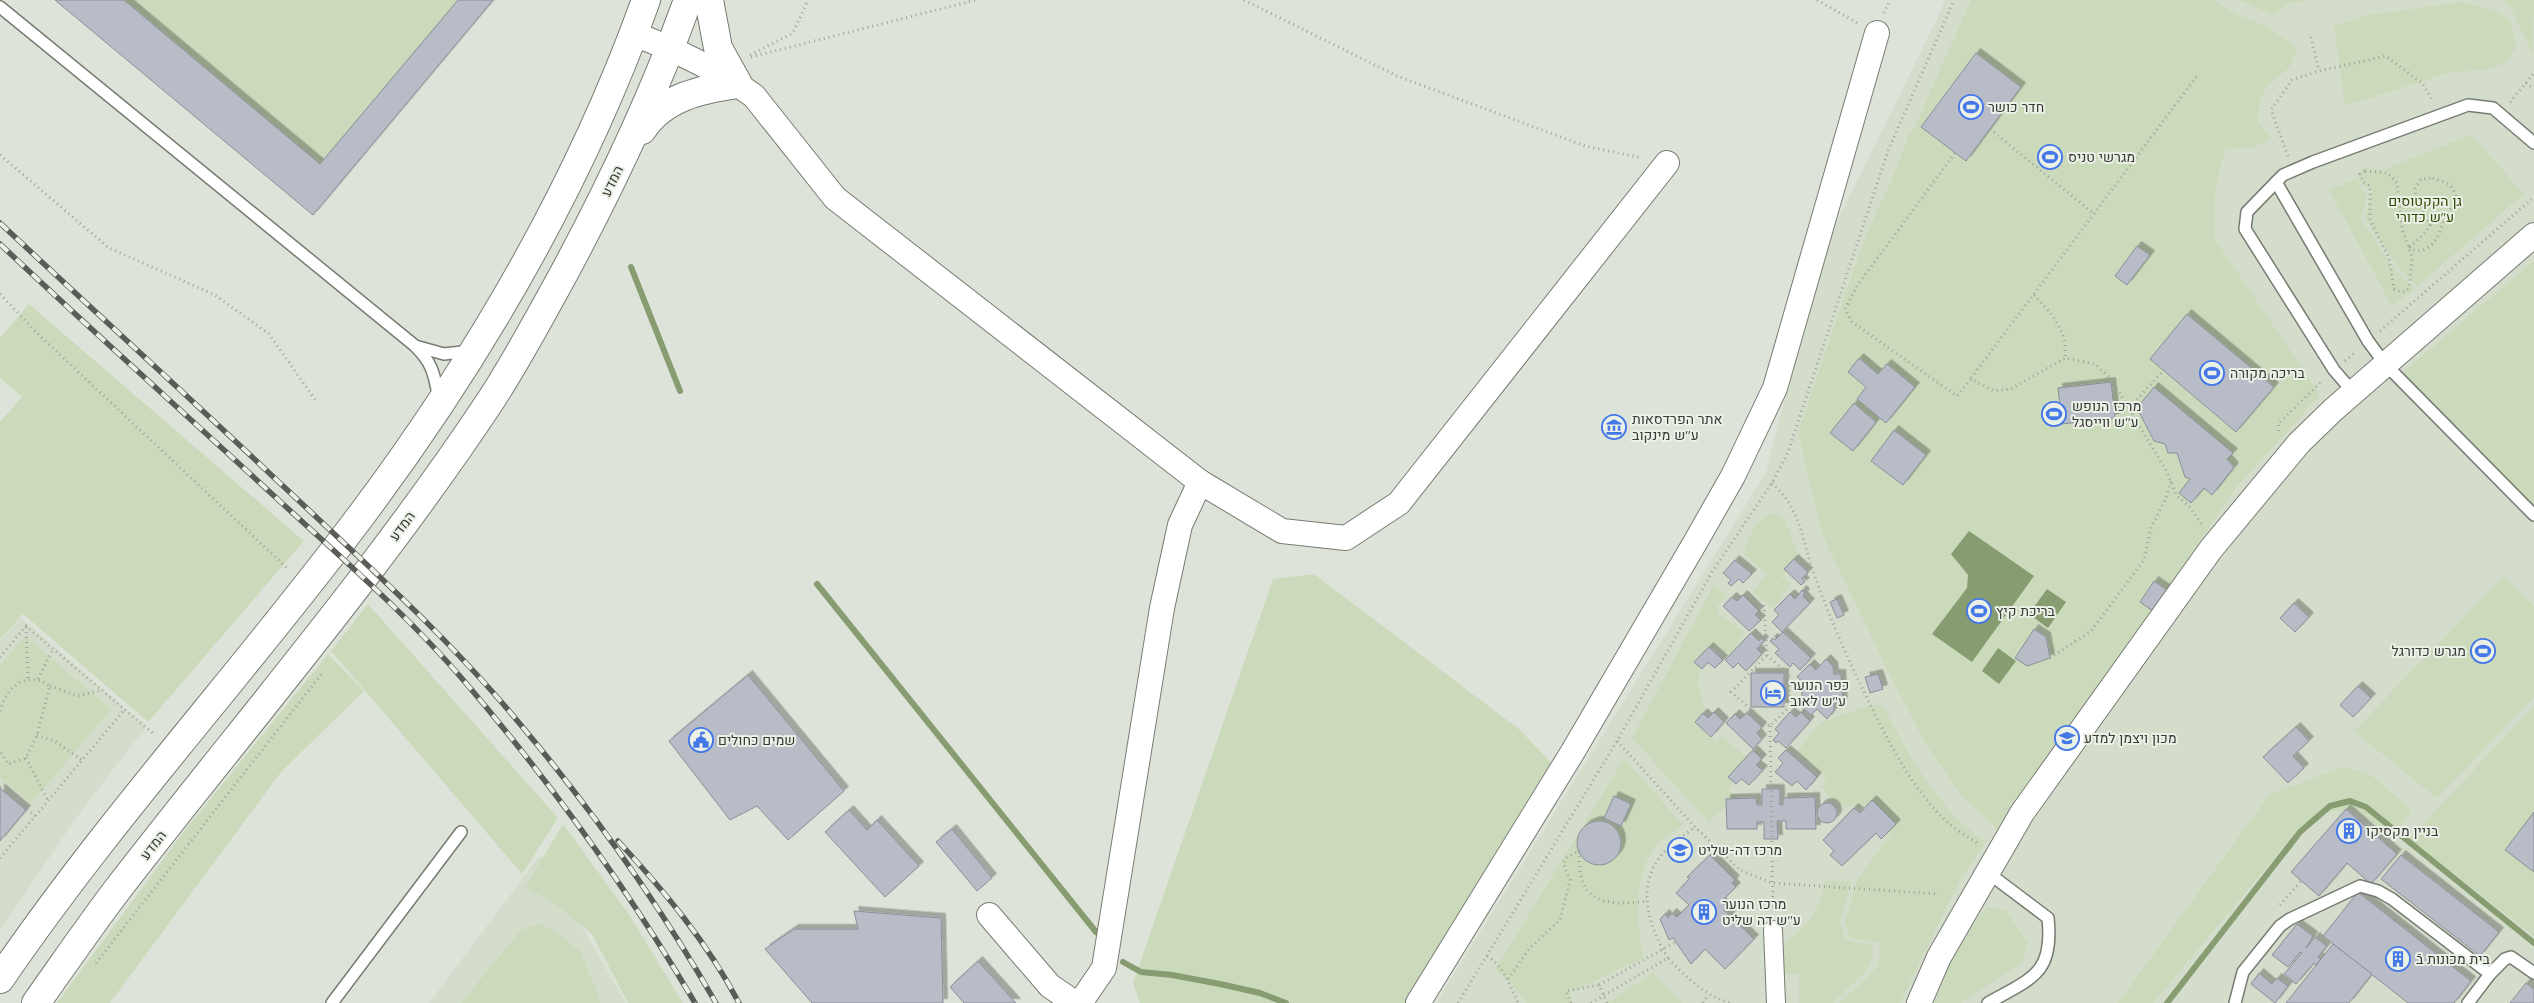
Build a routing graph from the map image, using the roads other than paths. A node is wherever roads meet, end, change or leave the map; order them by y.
1 (646, 0) edge
2 (688, 0) edge
3 (709, 0) edge
4 (0, 8) edge
5 (1876, 33) road end
6 (634, 34) junction
7 (671, 48) junction
8 (738, 84) junction
9 (2534, 143) edge
10 (1667, 163) road end
11 (616, 172) junction
12 (2276, 182) junction
13 (2534, 235) edge
14 (414, 345) junction
15 (474, 350) junction
16 (2386, 364) junction
17 (2353, 392) junction
18 (440, 403) junction
19 (1200, 482) junction
20 (2534, 514) edge
21 (460, 832) dead end
22 (1992, 864) junction
23 (990, 915) dead end
24 (1773, 930) road end
25 (2534, 973) edge
26 (2490, 974) junction
27 (0, 979) edge
28 (36, 1003) edge
29 (332, 1003) edge
30 (1075, 1003) edge
31 (1080, 1003) edge
32 (1418, 1003) edge
33 (1776, 1003) edge
34 (1919, 1003) edge
35 (1988, 1003) edge
36 (2234, 1003) edge
37 (2468, 1003) edge

1 - 6 main road
2 - 7 main road, המדע
3 - 8 main road
4 - 14 lane
5 - 32 street
6 - 7 street
6 - 15 main road
7 - 8 street
7 - 11 main road, המדע
8 - 11 main road
8 - 19 street
9 - 12 lane
10 - 19 street
11 - 28 main road, המדע
12 - 16 lane
12 - 17 lane
13 - 16 street
14 - 15 lane
14 - 18 lane
15 - 18 main road
16 - 17 street
16 - 20 lane
17 - 22 street
18 - 27 main road
19 - 31 street
21 - 29 lane
22 - 34 street
22 - 35 lane
23 - 30 street
24 - 33 street
25 - 26 lane
26 - 36 lane
26 - 37 lane

